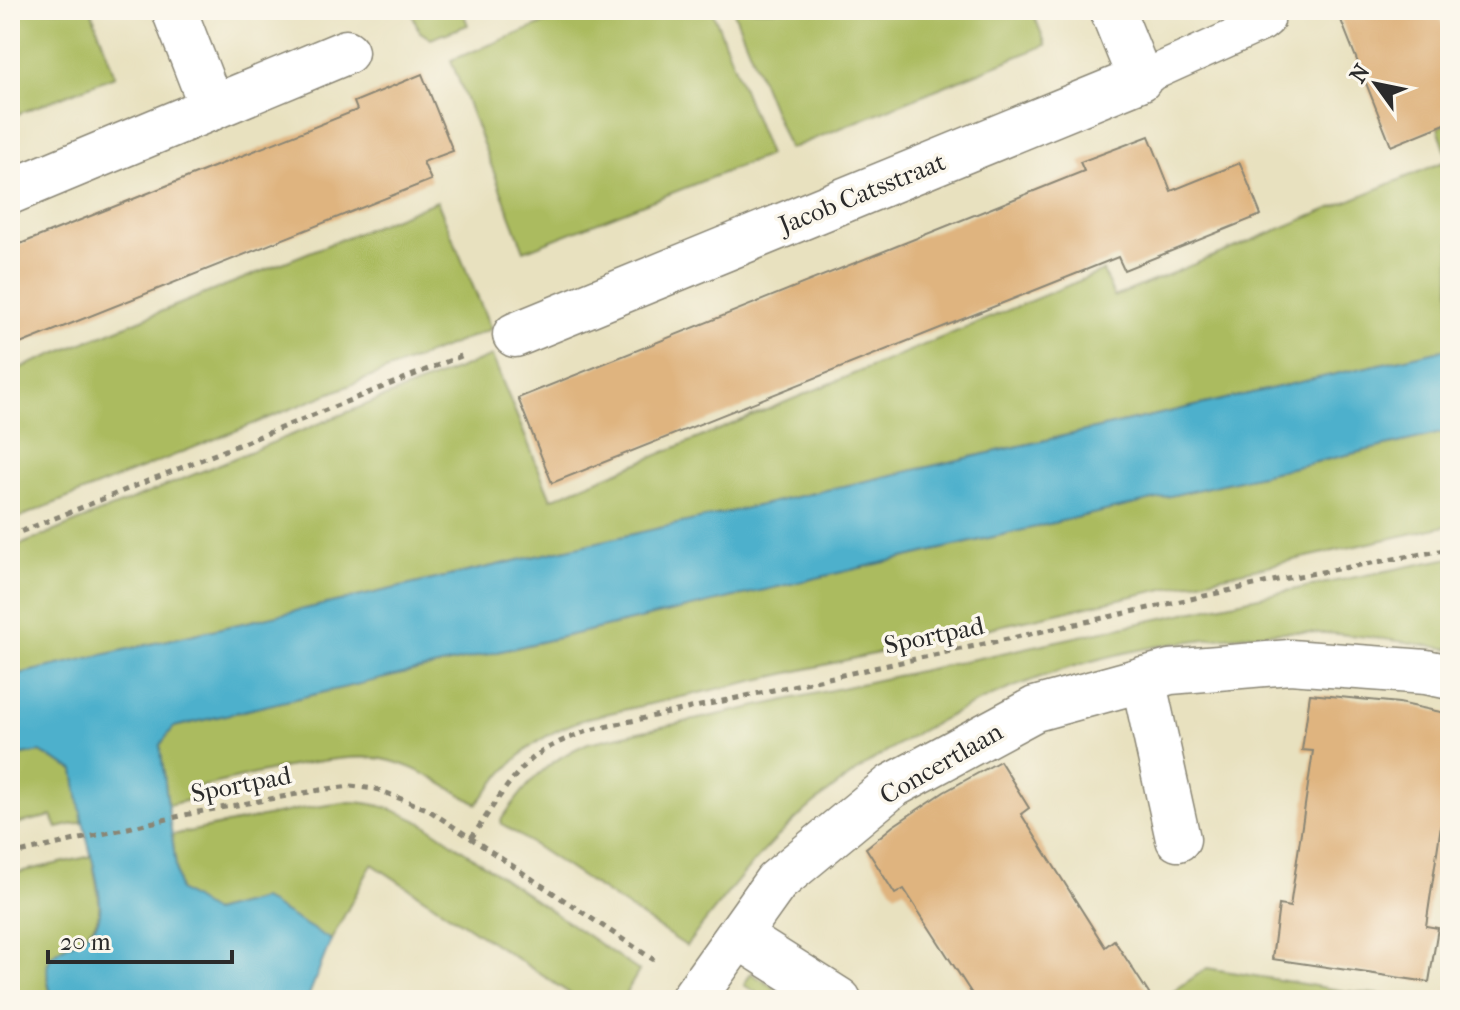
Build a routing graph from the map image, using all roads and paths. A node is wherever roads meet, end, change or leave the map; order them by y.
1 (174, 10) edge
2 (1112, 10) edge
3 (1265, 10) edge
4 (346, 52) dead end
5 (1140, 79) junction
6 (212, 108) junction
7 (10, 192) edge
8 (515, 335) joint
9 (10, 536) edge
10 (1450, 549) edge
11 (1450, 677) edge
12 (1143, 679) junction
13 (471, 838) junction
14 (1178, 839) dead end
15 (10, 855) edge
16 (738, 936) junction
17 (695, 995) edge
18 (839, 1000) edge

1 - 6 street
2 - 5 street
3 - 5 lane
4 - 6 street
5 - 8 street, Jacob Catsstraat
6 - 7 street
8 - 9 path
10 - 13 path, Sportpad
11 - 12 street, Concertlaan
12 - 14 street
12 - 16 street, Concertlaan
13 - 15 path, Sportpad
13 - 17 path, Sportpad
16 - 17 street, Concertlaan
16 - 18 street

